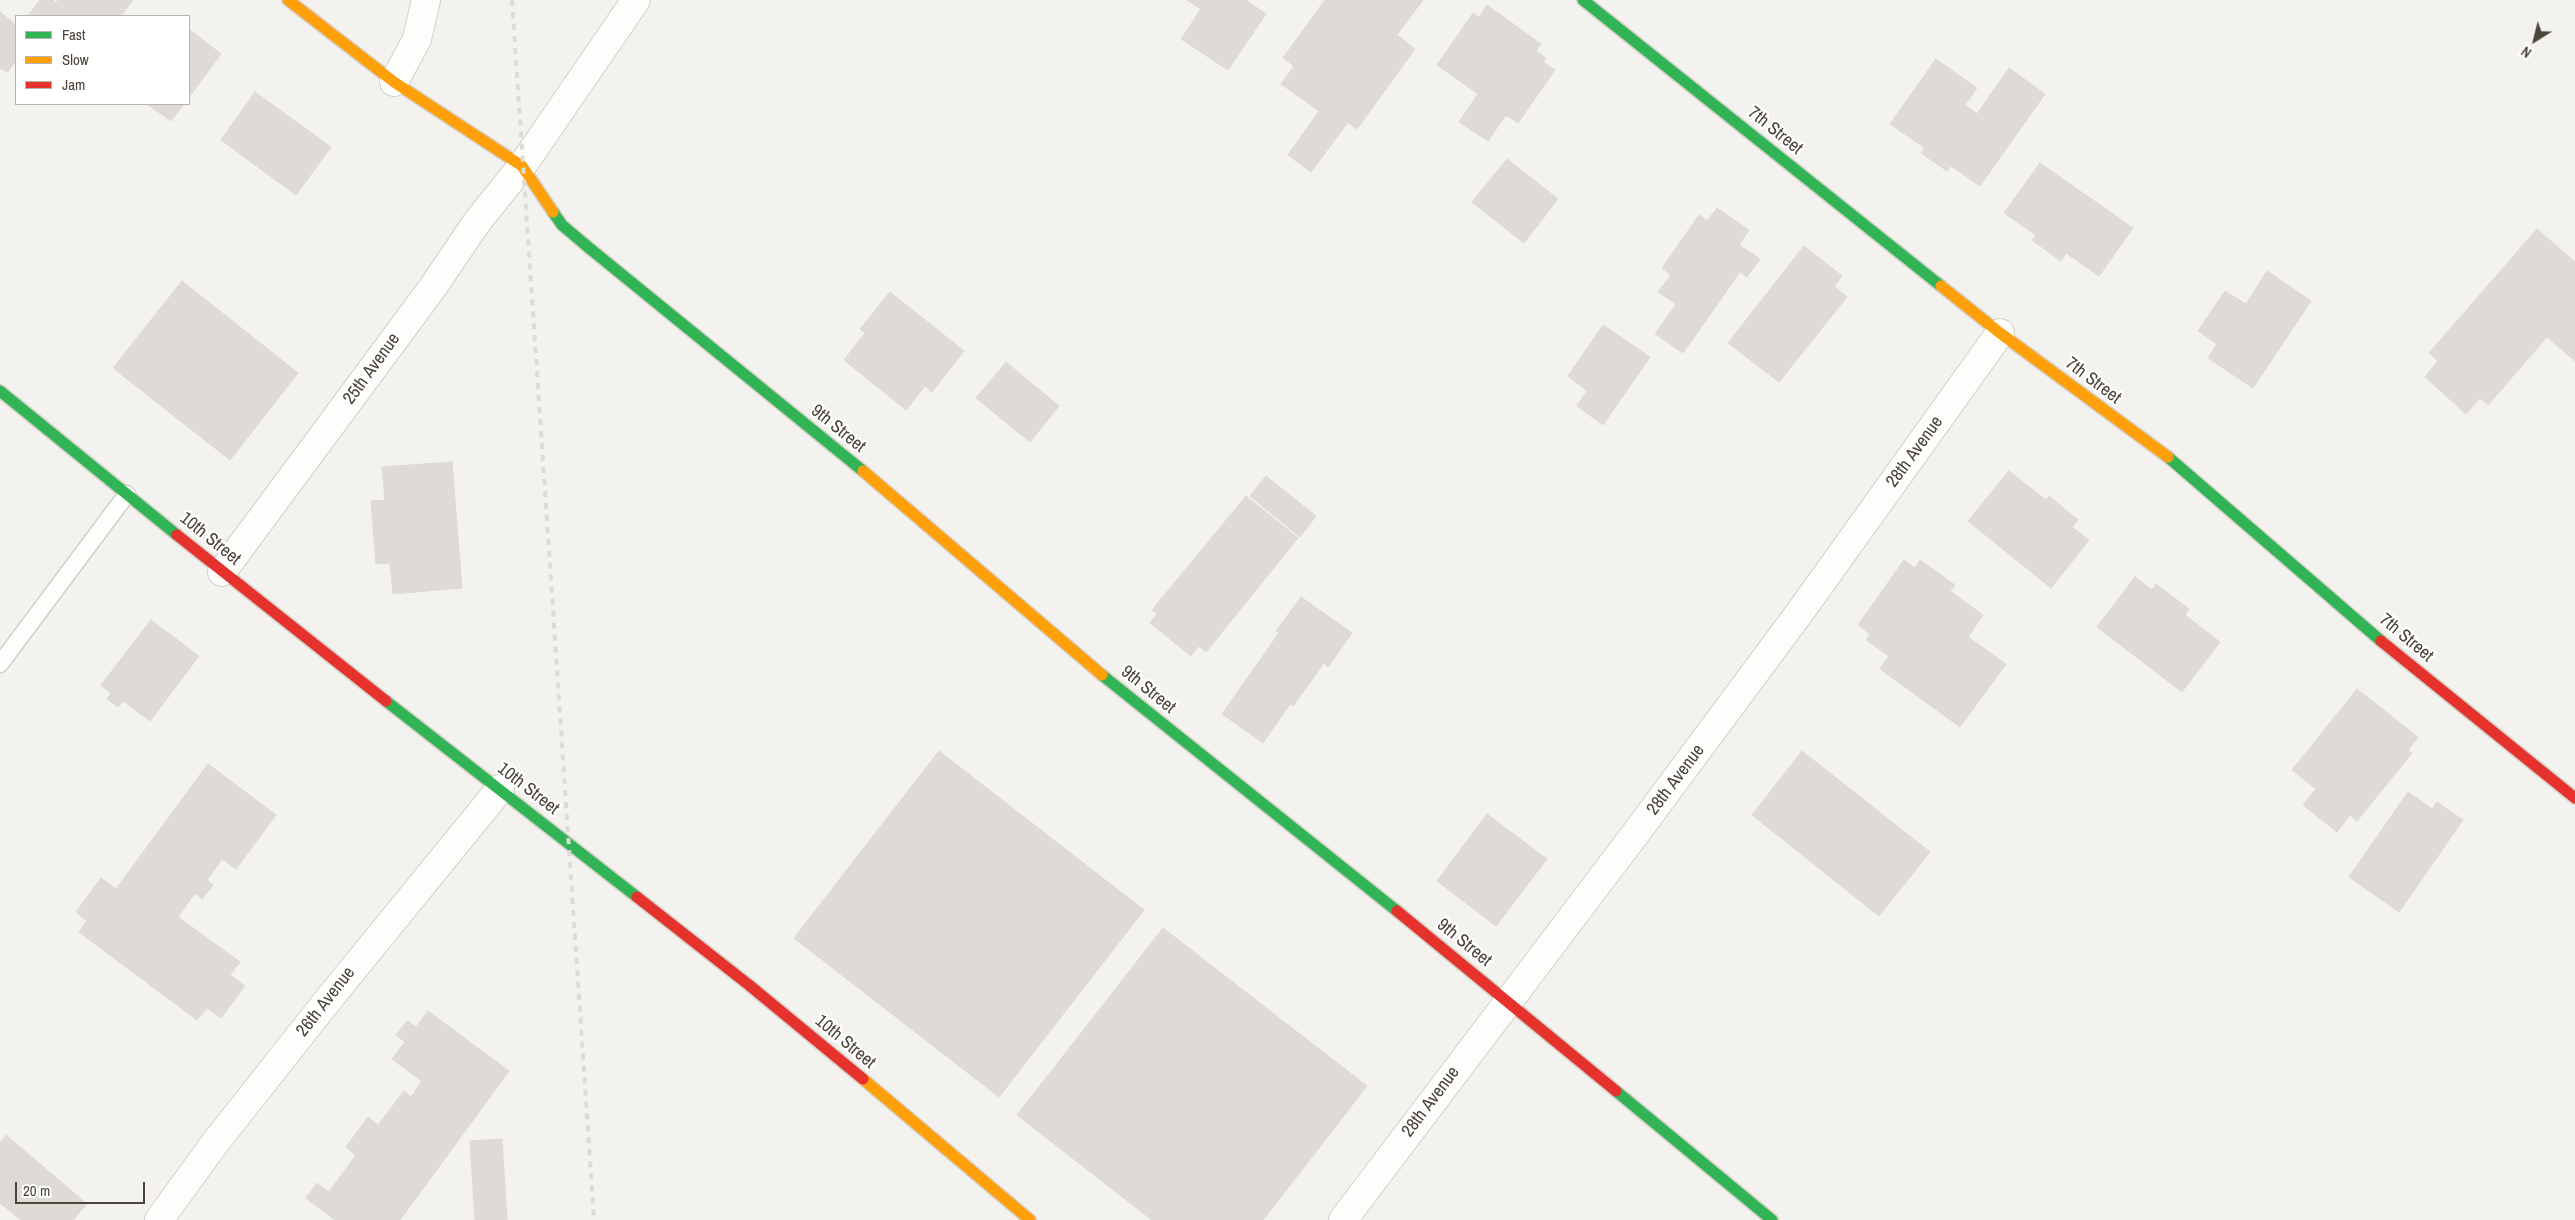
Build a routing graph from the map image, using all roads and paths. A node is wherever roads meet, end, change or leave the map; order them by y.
1 (288, 0) edge
2 (426, 0) edge
3 (636, 0) edge
4 (1583, 0) edge
5 (394, 82) junction
6 (522, 166) junction
7 (2000, 333) junction
8 (0, 391) edge
9 (127, 494) junction
10 (222, 572) junction
11 (0, 664) edge
12 (500, 789) junction
13 (2575, 798) edge
14 (1507, 1000) junction
15 (159, 1220) edge
16 (1030, 1220) edge
17 (1343, 1220) edge
18 (1772, 1220) edge

1 - 5 street
2 - 5 street
3 - 6 street, 25th Avenue
4 - 7 street, 7th Street
5 - 6 street
6 - 10 street, 25th Avenue
6 - 14 street, 9th Street
7 - 13 street, 7th Street
7 - 14 street, 28th Avenue
8 - 9 street, 10th Street
9 - 10 street, 10th Street
9 - 11 lane
10 - 12 street, 10th Street
12 - 15 street, 26th Avenue
12 - 16 street, 10th Street
14 - 17 street, 28th Avenue
14 - 18 street, 9th Street

